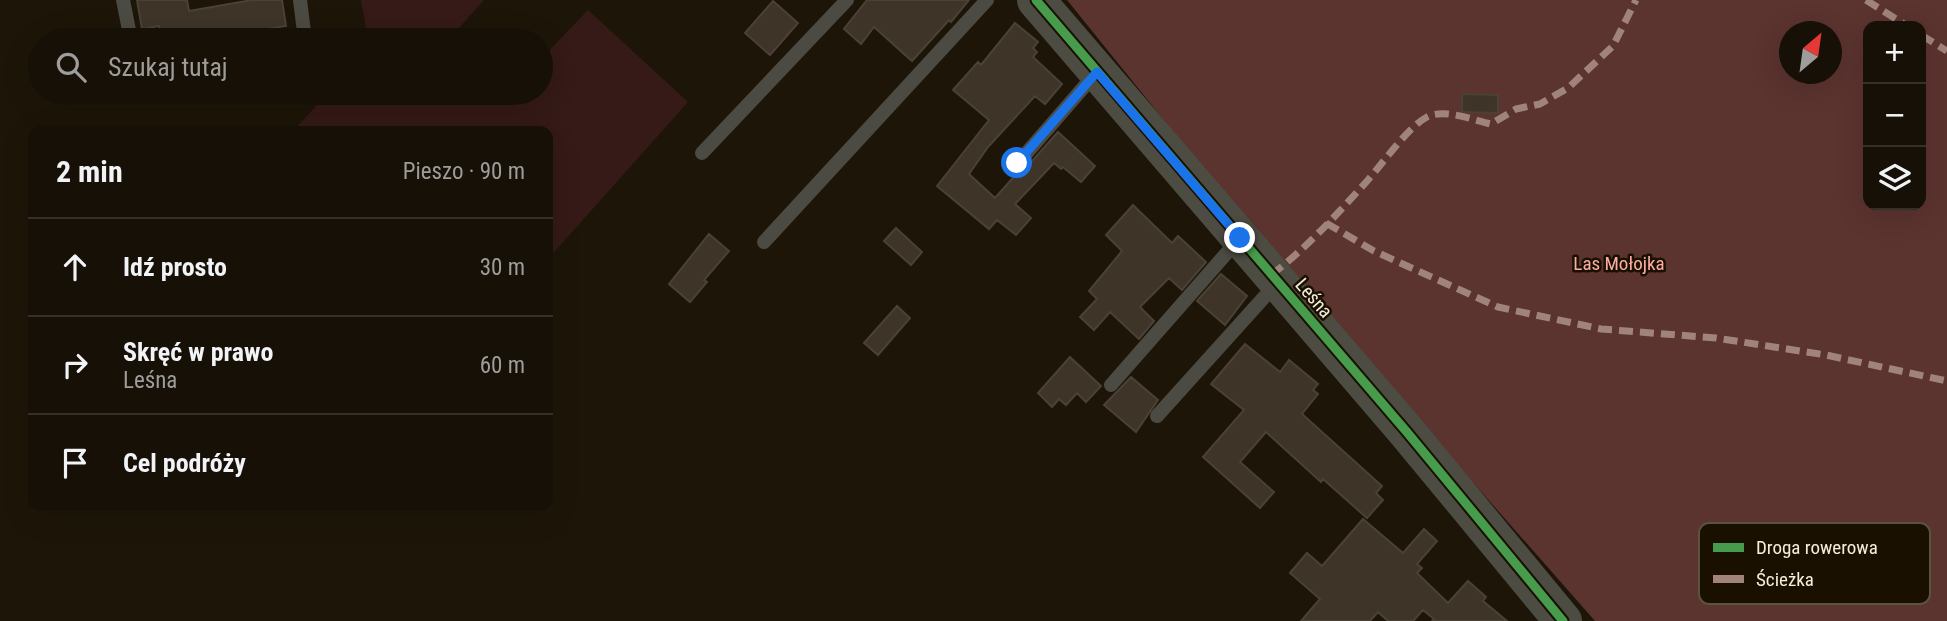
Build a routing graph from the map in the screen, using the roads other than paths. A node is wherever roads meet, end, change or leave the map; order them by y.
1 (123, 0) edge
2 (300, 0) edge
3 (848, 0) edge
4 (987, 0) edge
5 (1036, 0) edge
6 (129, 28) edge
7 (304, 28) edge
8 (1097, 72) junction
9 (702, 153) dead end
10 (1017, 163) dead end
11 (1240, 238) junction
12 (764, 242) dead end
13 (1278, 282) junction
14 (1111, 385) dead end
15 (1157, 416) dead end
16 (1563, 621) edge

1 - 6 lane
2 - 7 lane
3 - 9 lane
4 - 12 lane
5 - 8 street, Leśna
8 - 10 lane
8 - 11 street, Leśna
11 - 13 street, Leśna
11 - 14 lane
13 - 15 lane
13 - 16 street, Leśna

